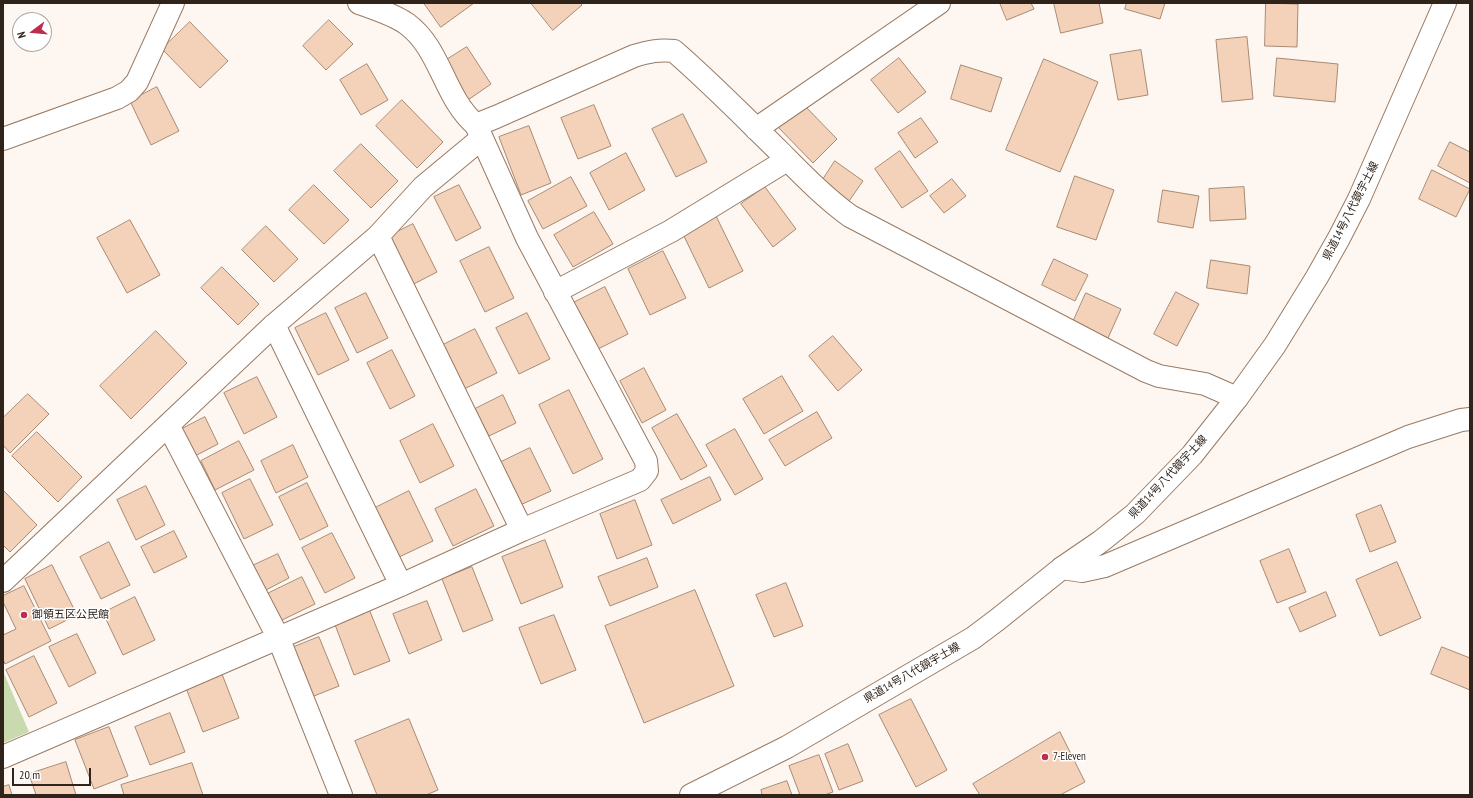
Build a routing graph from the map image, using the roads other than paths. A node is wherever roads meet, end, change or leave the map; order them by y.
1 (173, 3) edge
2 (359, 3) edge
3 (939, 3) edge
4 (1445, 3) edge
5 (756, 129) junction
6 (479, 131) junction
7 (3, 139) edge
8 (787, 160) junction
9 (378, 236) junction
10 (555, 292) junction
11 (274, 325) junction
12 (1237, 398) junction
13 (1470, 419) edge
14 (168, 425) junction
15 (522, 530) junction
16 (1062, 568) junction
17 (3, 581) edge
18 (401, 585) junction
19 (278, 637) junction
20 (3, 757) edge
21 (341, 795) edge
22 (691, 795) edge

1 - 7 street
2 - 6 street
3 - 5 street
4 - 12 street, 県道14号八代鏡宇土線
5 - 6 street
5 - 8 street
6 - 9 street
6 - 10 street
8 - 10 street
8 - 12 street
9 - 11 street
9 - 15 street
10 - 15 street
11 - 14 street
11 - 18 street
12 - 16 street, 県道14号八代鏡宇土線
13 - 16 street
14 - 17 street
14 - 19 street
15 - 18 street
16 - 22 street, 県道14号八代鏡宇土線
18 - 19 street
19 - 20 street
19 - 21 street

